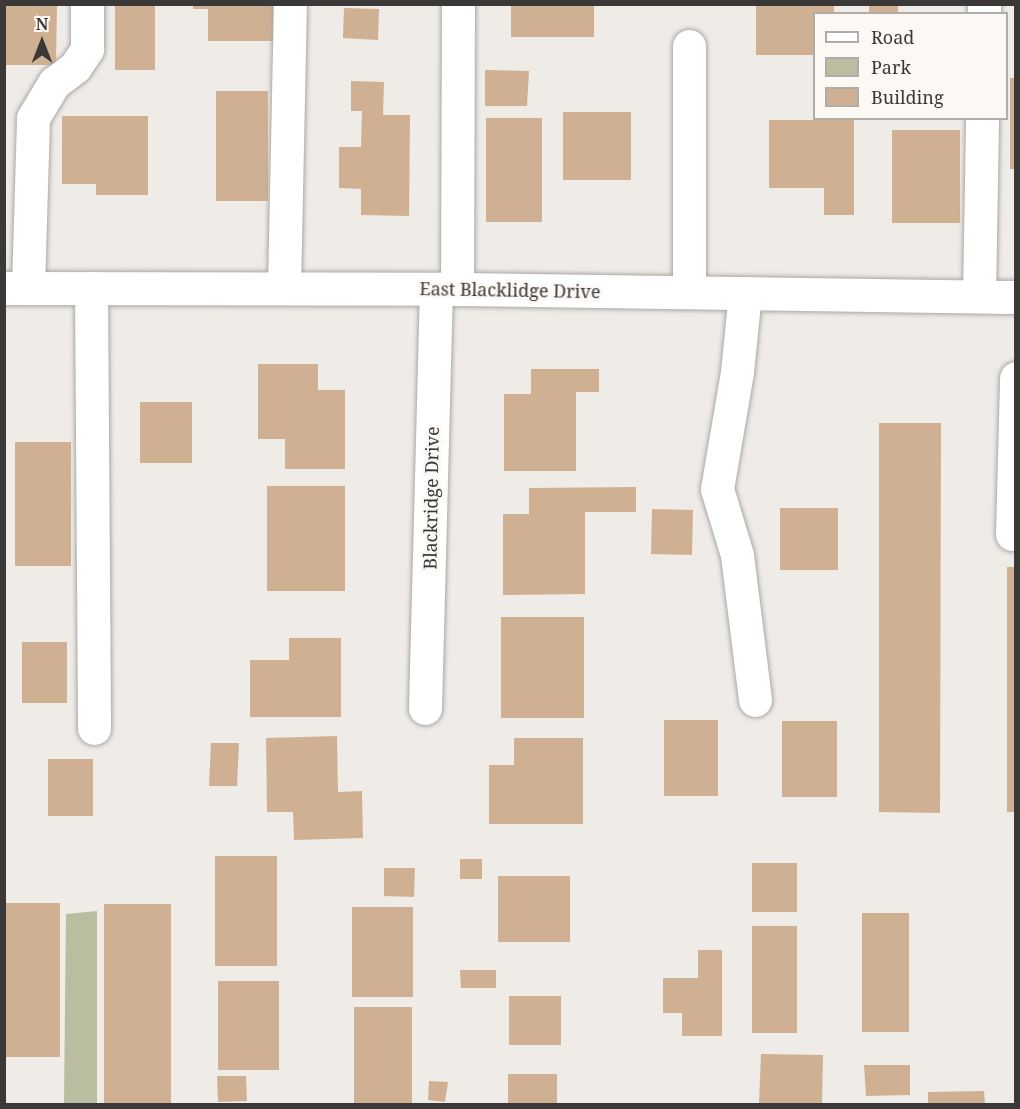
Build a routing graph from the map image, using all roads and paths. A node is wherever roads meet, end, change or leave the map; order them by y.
1 (87, 4) edge
2 (290, 4) edge
3 (458, 4) edge
4 (688, 46) dead end
5 (982, 120) edge
6 (16, 288) edge
7 (92, 288) junction
8 (284, 288) junction
9 (446, 289) junction
10 (689, 292) junction
11 (744, 293) junction
12 (979, 296) junction
13 (1016, 297) edge
14 (1016, 378) edge
15 (1012, 534) dead end
16 (754, 700) dead end
17 (425, 708) dead end
18 (94, 728) dead end

1 - 6 street
2 - 8 street
3 - 9 street, Blackridge Drive
4 - 10 street
5 - 12 street
6 - 7 street, East Blacklidge Drive
7 - 8 street, East Blacklidge Drive
7 - 18 street
8 - 9 street, East Blacklidge Drive
9 - 10 street, East Blacklidge Drive
9 - 17 street, Blackridge Drive
10 - 11 street, East Blacklidge Drive
11 - 12 street, East Blacklidge Drive
11 - 16 street
12 - 13 street, East Blacklidge Drive
14 - 15 street

